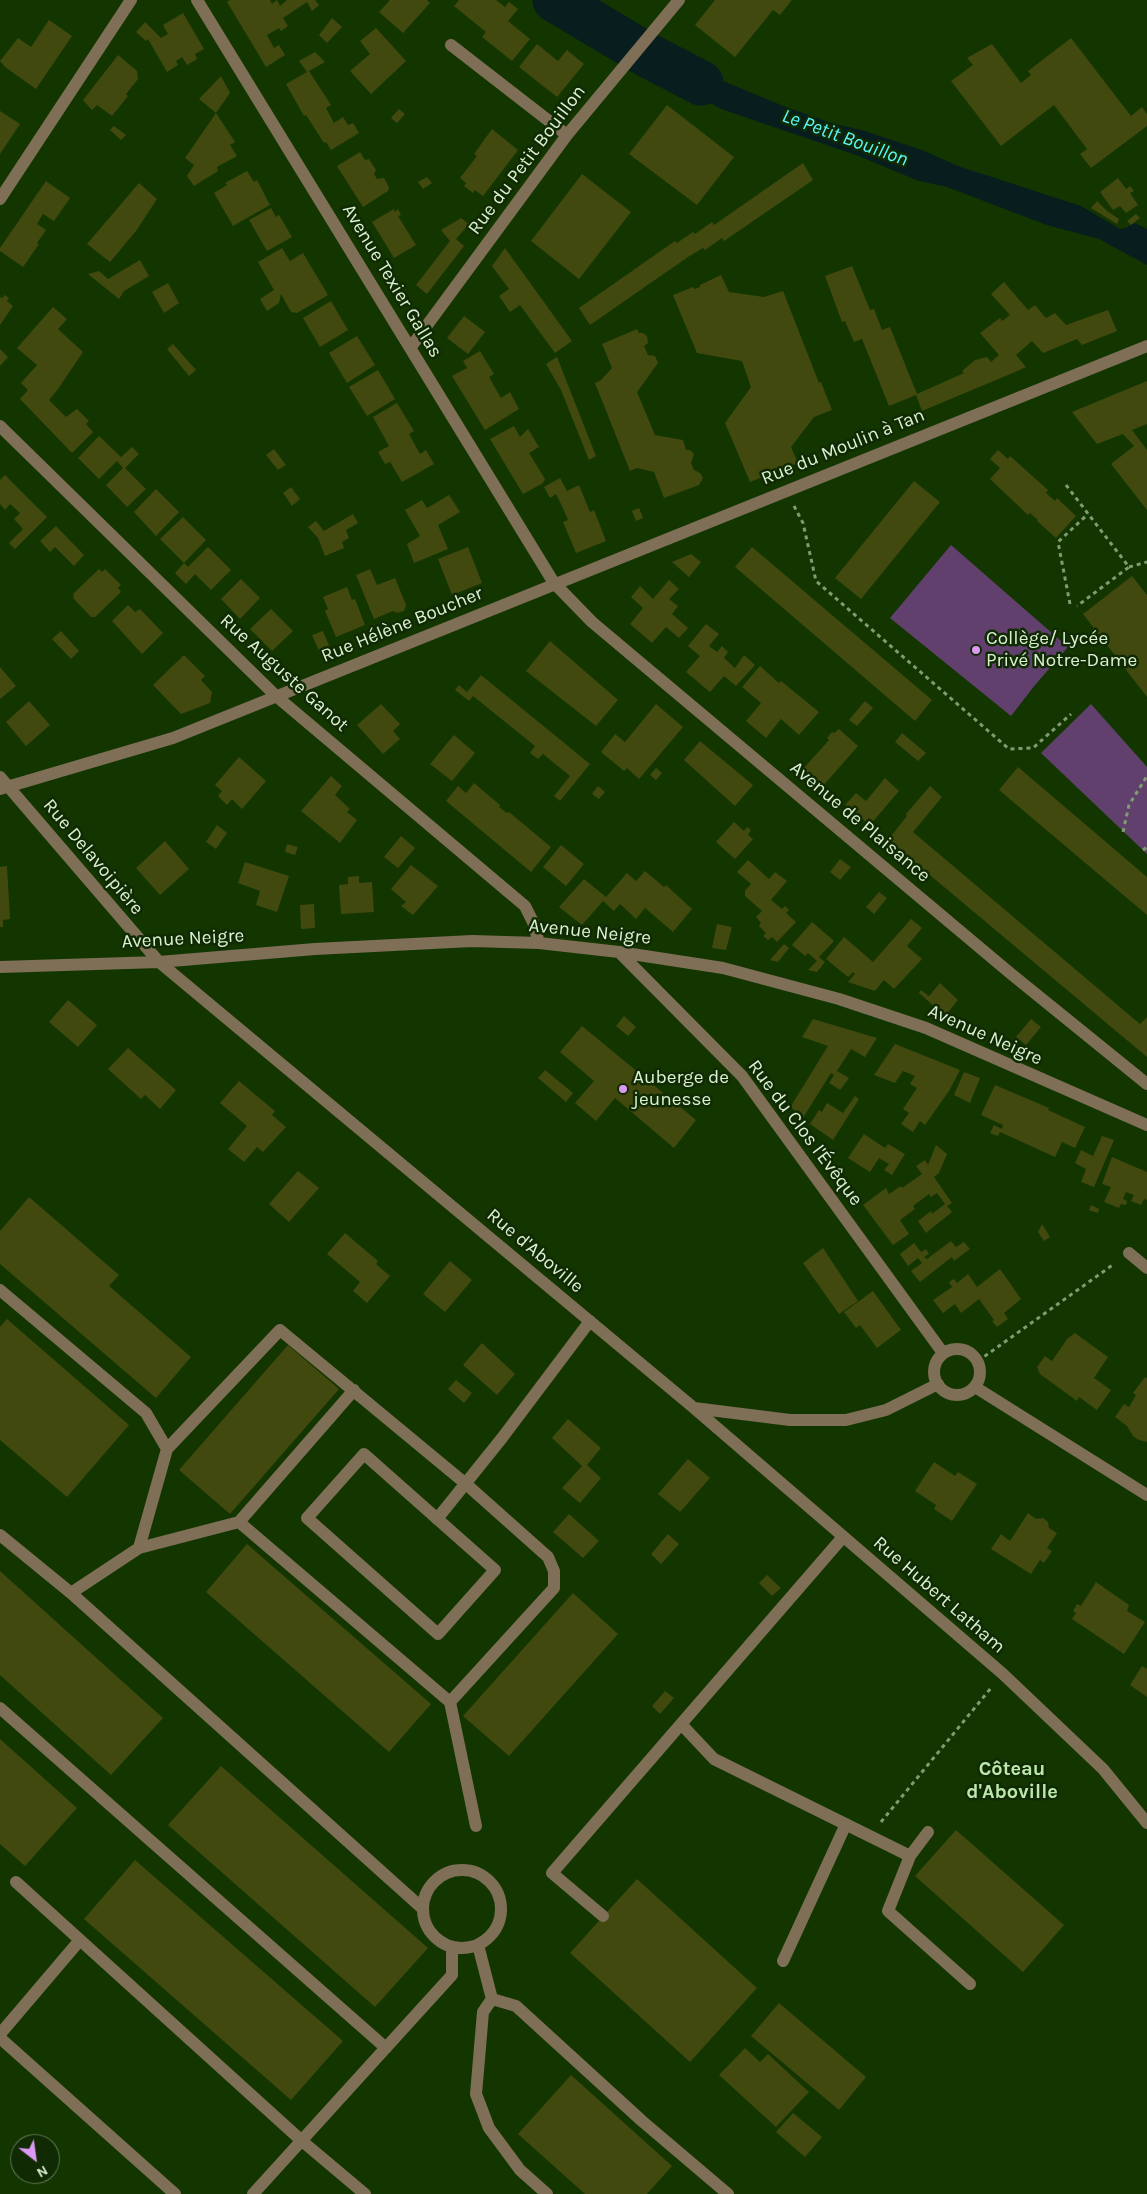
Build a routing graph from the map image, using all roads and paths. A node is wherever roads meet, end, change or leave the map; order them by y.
1 (131, 0) edge
2 (198, 0) edge
3 (679, 0) edge
4 (451, 45) dead end
5 (567, 135) junction
6 (0, 199) edge
7 (1147, 346) edge
8 (410, 347) junction
9 (0, 426) edge
10 (1066, 485) dead end
11 (786, 490) junction
12 (1088, 514) junction
13 (1147, 562) edge
14 (1129, 567) junction
15 (554, 583) junction
16 (1070, 604) dead end
17 (1076, 606) dead end
18 (276, 696) junction
19 (1072, 714) dead end
20 (1147, 776) edge
21 (0, 777) edge
22 (4, 788) edge
23 (1124, 832) dead end
24 (1147, 847) edge
25 (1143, 850) dead end
26 (539, 943) junction
27 (619, 952) junction
28 (158, 962) junction
29 (0, 967) edge
30 (1147, 1084) edge
31 (1147, 1126) edge
32 (1129, 1253) joint
33 (1147, 1268) edge
34 (0, 1290) edge
35 (590, 1321) junction
36 (943, 1353) junction
37 (978, 1361) junction
38 (938, 1384) junction
39 (975, 1387) junction
40 (354, 1390) junction
41 (694, 1408) junction
42 (167, 1449) junction
43 (466, 1484) junction
44 (1147, 1495) edge
45 (437, 1519) junction
46 (239, 1522) junction
47 (0, 1535) edge
48 (843, 1537) junction
49 (139, 1548) junction
50 (71, 1592) junction
51 (1003, 1674) junction
52 (450, 1702) junction
53 (0, 1708) edge
54 (682, 1725) junction
55 (1147, 1823) edge
56 (846, 1824) junction
57 (476, 1826) dead end
58 (928, 1832) dead end
59 (869, 1836) junction
60 (910, 1856) junction
61 (16, 1882) dead end
62 (422, 1908) junction
63 (603, 1916) dead end
64 (80, 1940) junction
65 (478, 1945) junction
66 (452, 1947) junction
67 (783, 1961) dead end
68 (970, 1984) dead end
69 (492, 1999) junction
70 (0, 2036) edge
71 (386, 2048) junction
72 (302, 2140) junction
73 (175, 2194) edge
74 (254, 2194) edge
75 (364, 2194) edge
76 (547, 2194) edge
77 (728, 2194) edge

1 - 6 street
2 - 8 street, Avenue Texier Gallas
3 - 5 street, Rue du Petit Bouillon
4 - 5 street
5 - 8 street, Rue du Petit Bouillon
7 - 11 street, Rue du Moulin à Tan
8 - 15 street, Avenue Texier Gallas
9 - 18 street, Rue Auguste Ganot
10 - 12 path
11 - 15 street, Rue du Moulin à Tan
11 - 19 path
12 - 14 path
12 - 16 path
13 - 14 path
14 - 17 path
15 - 18 street, Rue Hélène Boucher
15 - 30 street, Avenue de Plaisance
18 - 22 street, Rue Hélène Boucher
18 - 26 street, Rue Auguste Ganot
20 - 23 path
21 - 22 street, Rue Delavoipière
22 - 28 street, Rue Delavoipière
24 - 25 path
26 - 27 street, Avenue Neigre
26 - 28 street, Avenue Neigre
27 - 31 street, Avenue Neigre
27 - 36 street, Rue du Clos l'Évêque
28 - 29 street, Avenue Neigre
28 - 35 street, Rue d'Aboville
32 - 33 street
32 - 37 path
34 - 42 street
35 - 41 street, Rue d'Aboville
35 - 43 street
36 - 37 street
36 - 38 street
37 - 39 street
38 - 39 street
38 - 41 street
39 - 44 street
40 - 42 street
40 - 43 street
40 - 46 street
41 - 48 street, Rue Hubert Latham
42 - 49 street
43 - 45 street
43 - 52 street
45 - 45 street
46 - 49 street
46 - 52 street
47 - 50 street
48 - 51 street, Rue Hubert Latham
48 - 54 street
49 - 50 street
50 - 62 street
51 - 55 street, Rue Hubert Latham
51 - 59 path
52 - 57 street
53 - 71 street
54 - 56 street
54 - 63 street
56 - 59 street
56 - 67 street
58 - 60 street
59 - 60 street
60 - 68 street
61 - 64 street
62 - 65 street
62 - 66 street
64 - 70 street
64 - 72 street
65 - 66 street
65 - 69 street
66 - 71 street
69 - 76 street
69 - 77 street
70 - 73 street
71 - 72 street
72 - 74 street
72 - 75 street

